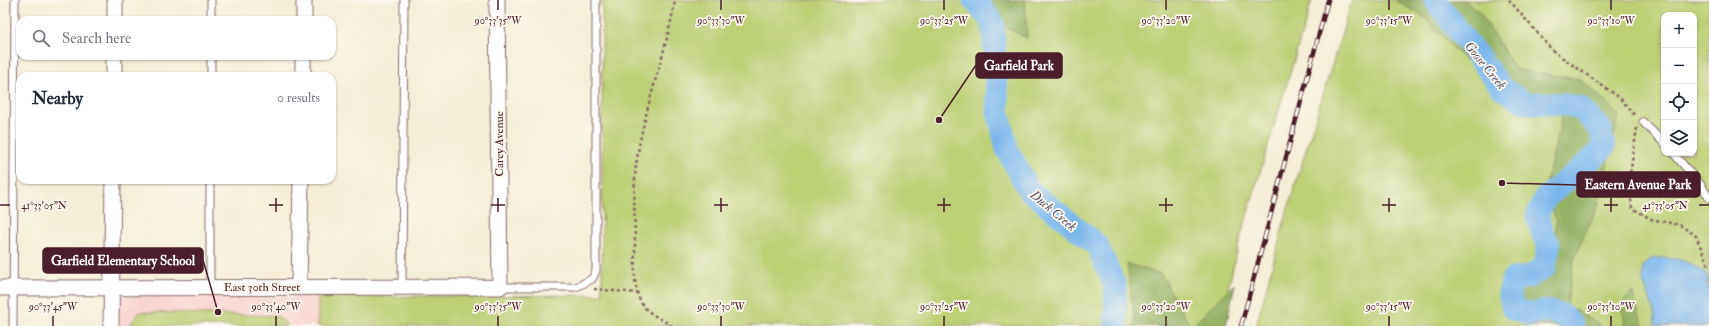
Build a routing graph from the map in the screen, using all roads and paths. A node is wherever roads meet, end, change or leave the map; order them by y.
1 (15, 0) edge
2 (115, 0) edge
3 (212, 0) edge
4 (304, 0) edge
5 (404, 0) edge
6 (498, 0) edge
7 (596, 0) edge
8 (675, 0) edge
9 (1509, 0) edge
10 (115, 16) edge
11 (211, 16) edge
12 (304, 16) edge
13 (114, 60) edge
14 (211, 60) edge
15 (303, 60) edge
16 (114, 72) edge
17 (211, 72) edge
18 (303, 72) edge
19 (1641, 121) joint
20 (1637, 128) dead end
21 (1661, 140) edge
22 (1676, 156) edge
23 (113, 184) edge
24 (210, 184) edge
25 (301, 184) edge
26 (1709, 198) edge
27 (1709, 267) edge
28 (299, 286) junction
29 (210, 287) junction
30 (402, 287) junction
31 (500, 287) junction
32 (576, 287) junction
33 (7, 288) edge
34 (111, 288) junction
35 (637, 293) junction
36 (13, 326) edge
37 (111, 326) edge
38 (672, 326) edge

1 - 33 lane
2 - 10 street
3 - 11 lane
4 - 12 street
5 - 30 lane
6 - 31 street, Carey Avenue
7 - 32 lane
8 - 35 path
9 - 19 path
13 - 16 street
14 - 17 lane
15 - 18 street
19 - 21 lane
20 - 27 path
22 - 26 lane
23 - 34 street
24 - 29 lane
25 - 28 street
28 - 29 street, East 30th Street
28 - 30 street, East 30th Street
29 - 34 street, East 30th Street
30 - 31 street, East 30th Street
31 - 32 lane
32 - 35 path
33 - 34 street, East 30th Street
33 - 36 lane
34 - 37 street
35 - 38 path

